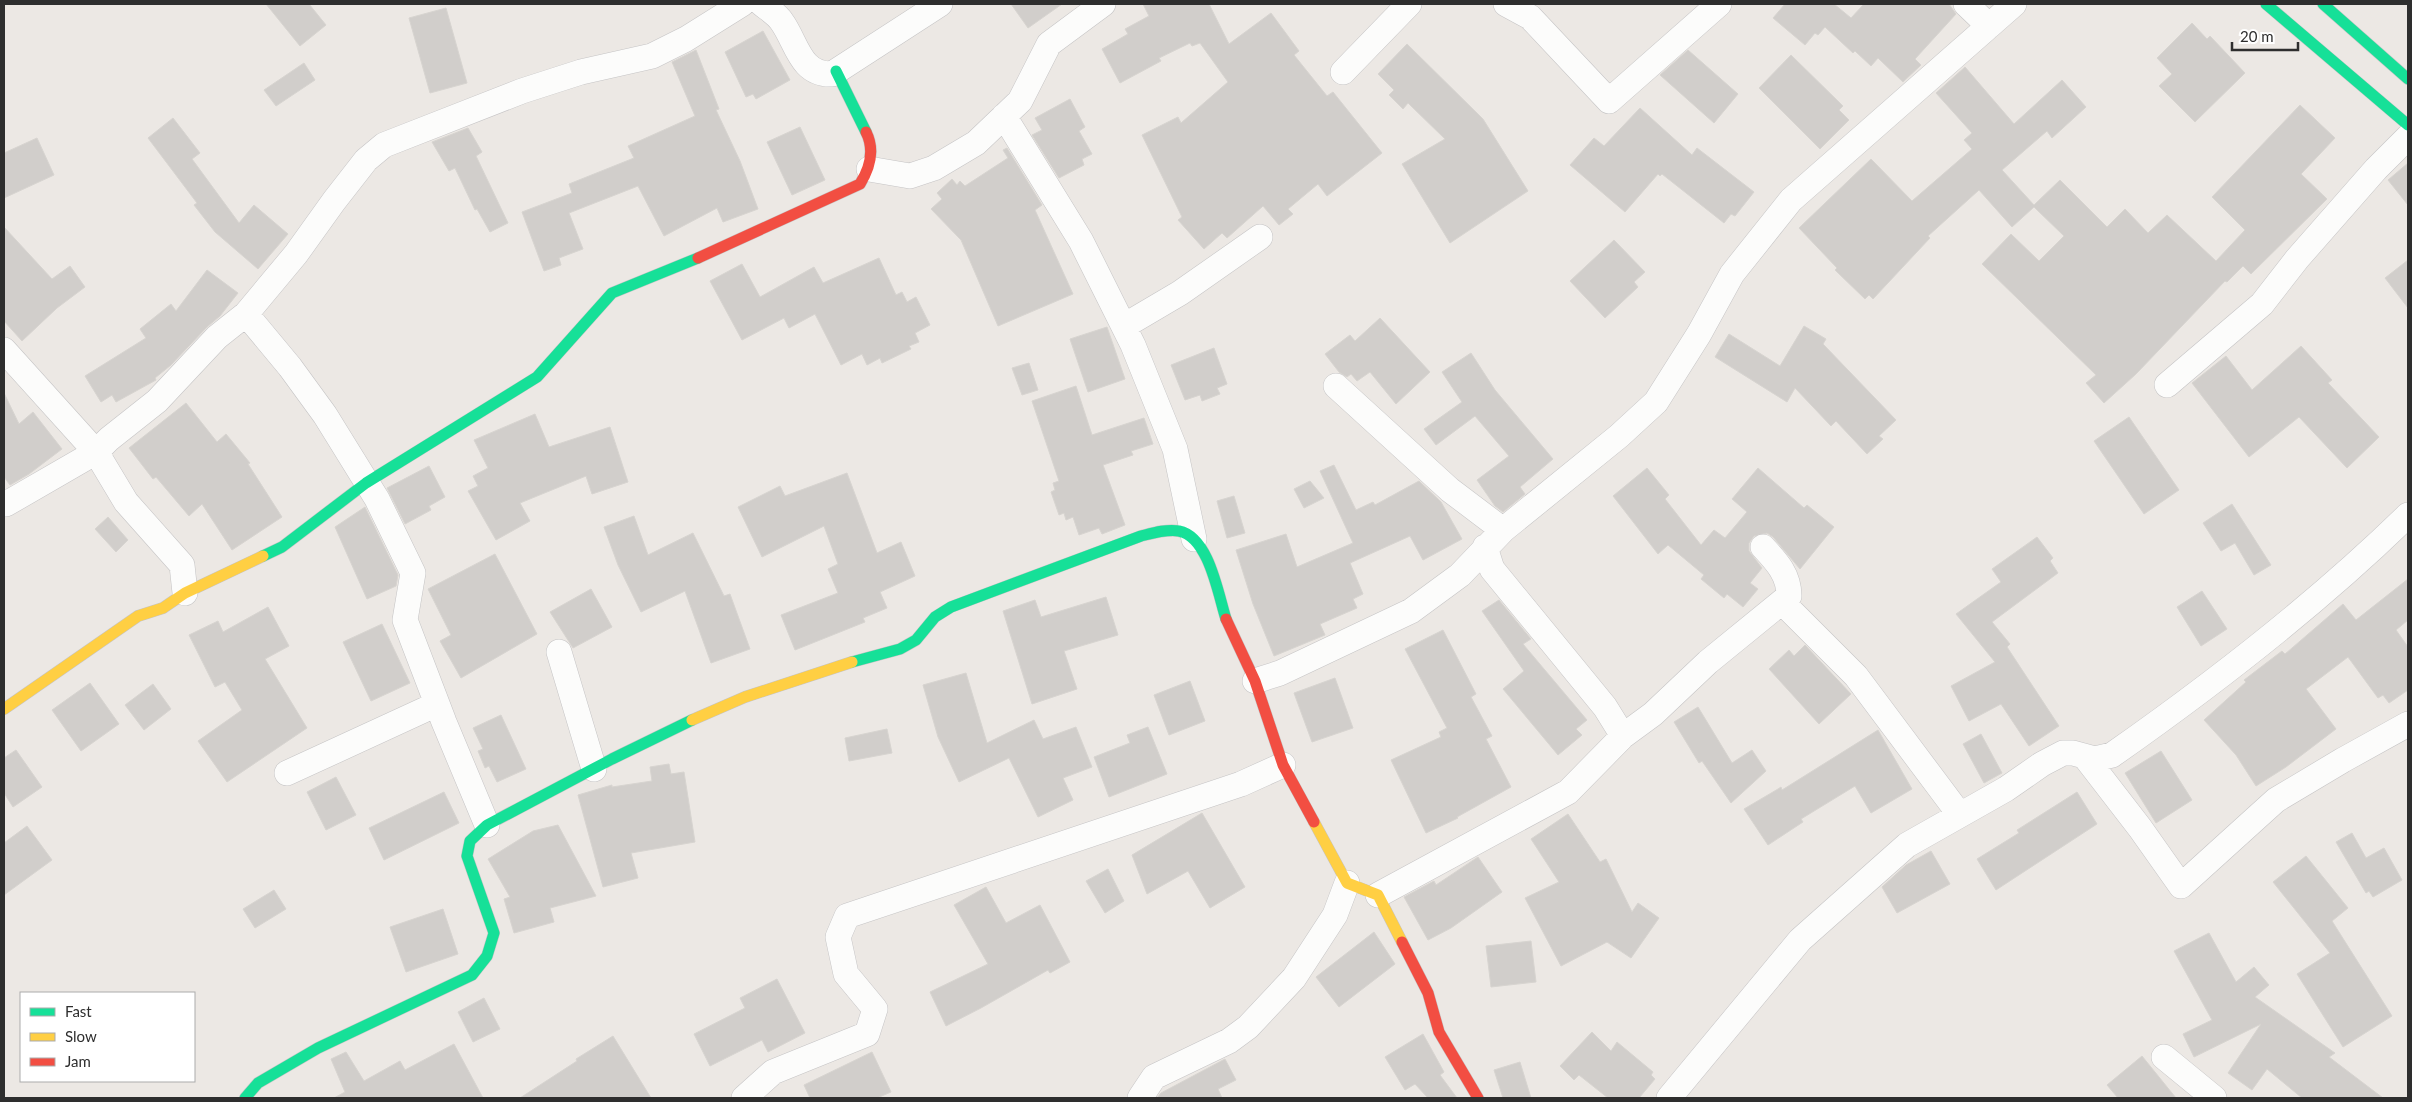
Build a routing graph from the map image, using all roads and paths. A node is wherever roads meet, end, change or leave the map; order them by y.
1 (742, 4) edge
2 (762, 4) edge
3 (940, 4) edge
4 (1103, 4) edge
5 (1409, 4) edge
6 (1506, 4) edge
7 (1720, 4) edge
8 (1966, 4) edge
9 (2014, 4) edge
10 (2266, 4) edge
11 (2323, 4) edge
12 (1989, 26) junction
13 (836, 71) junction
14 (1343, 72) dead end
15 (2408, 79) edge
16 (1004, 116) junction
17 (2408, 124) edge
18 (2408, 137) edge
19 (869, 169) junction
20 (1260, 237) dead end
21 (246, 314) junction
22 (1124, 326) junction
23 (4, 350) edge
24 (2167, 385) dead end
25 (1336, 386) dead end
26 (96, 452) junction
27 (366, 483) junction
28 (4, 504) edge
29 (2408, 515) edge
30 (1503, 530) junction
31 (1194, 539) junction
32 (1763, 547) dead end
33 (1486, 548) junction
34 (185, 593) junction
35 (1782, 602) junction
36 (559, 652) dead end
37 (1255, 681) junction
38 (437, 704) junction
39 (4, 709) edge
40 (2408, 724) edge
41 (1623, 736) junction
42 (2086, 758) junction
43 (1283, 765) junction
44 (594, 769) junction
45 (287, 773) dead end
46 (1960, 815) junction
47 (487, 825) junction
48 (1347, 883) junction
49 (1378, 895) junction
50 (2164, 1057) dead end
51 (245, 1098) edge
52 (744, 1098) edge
53 (1140, 1098) edge
54 (1478, 1098) edge
55 (1669, 1098) edge
56 (2214, 1098) edge

1 - 21 street
2 - 13 street
3 - 13 street
4 - 16 street
5 - 14 street
6 - 7 street
8 - 12 street
9 - 12 street
10 - 17 street
11 - 15 street
12 - 30 street
13 - 19 street
16 - 19 street
16 - 22 street
18 - 24 street
19 - 27 street
20 - 22 street
21 - 26 street
21 - 27 street
22 - 31 street
23 - 26 street
25 - 30 street
26 - 28 street
26 - 34 street
27 - 34 street
27 - 38 street
29 - 42 street
30 - 33 street
31 - 37 street
31 - 44 street
32 - 35 street
33 - 37 street
33 - 41 street
34 - 39 street
35 - 41 street
35 - 46 street
36 - 44 street
37 - 43 street
38 - 45 street
38 - 47 street
40 - 42 street
41 - 49 street
42 - 46 street
43 - 48 street
43 - 52 street
44 - 47 street
46 - 55 street
47 - 51 street
48 - 49 street
48 - 53 street
49 - 54 street
50 - 56 street

